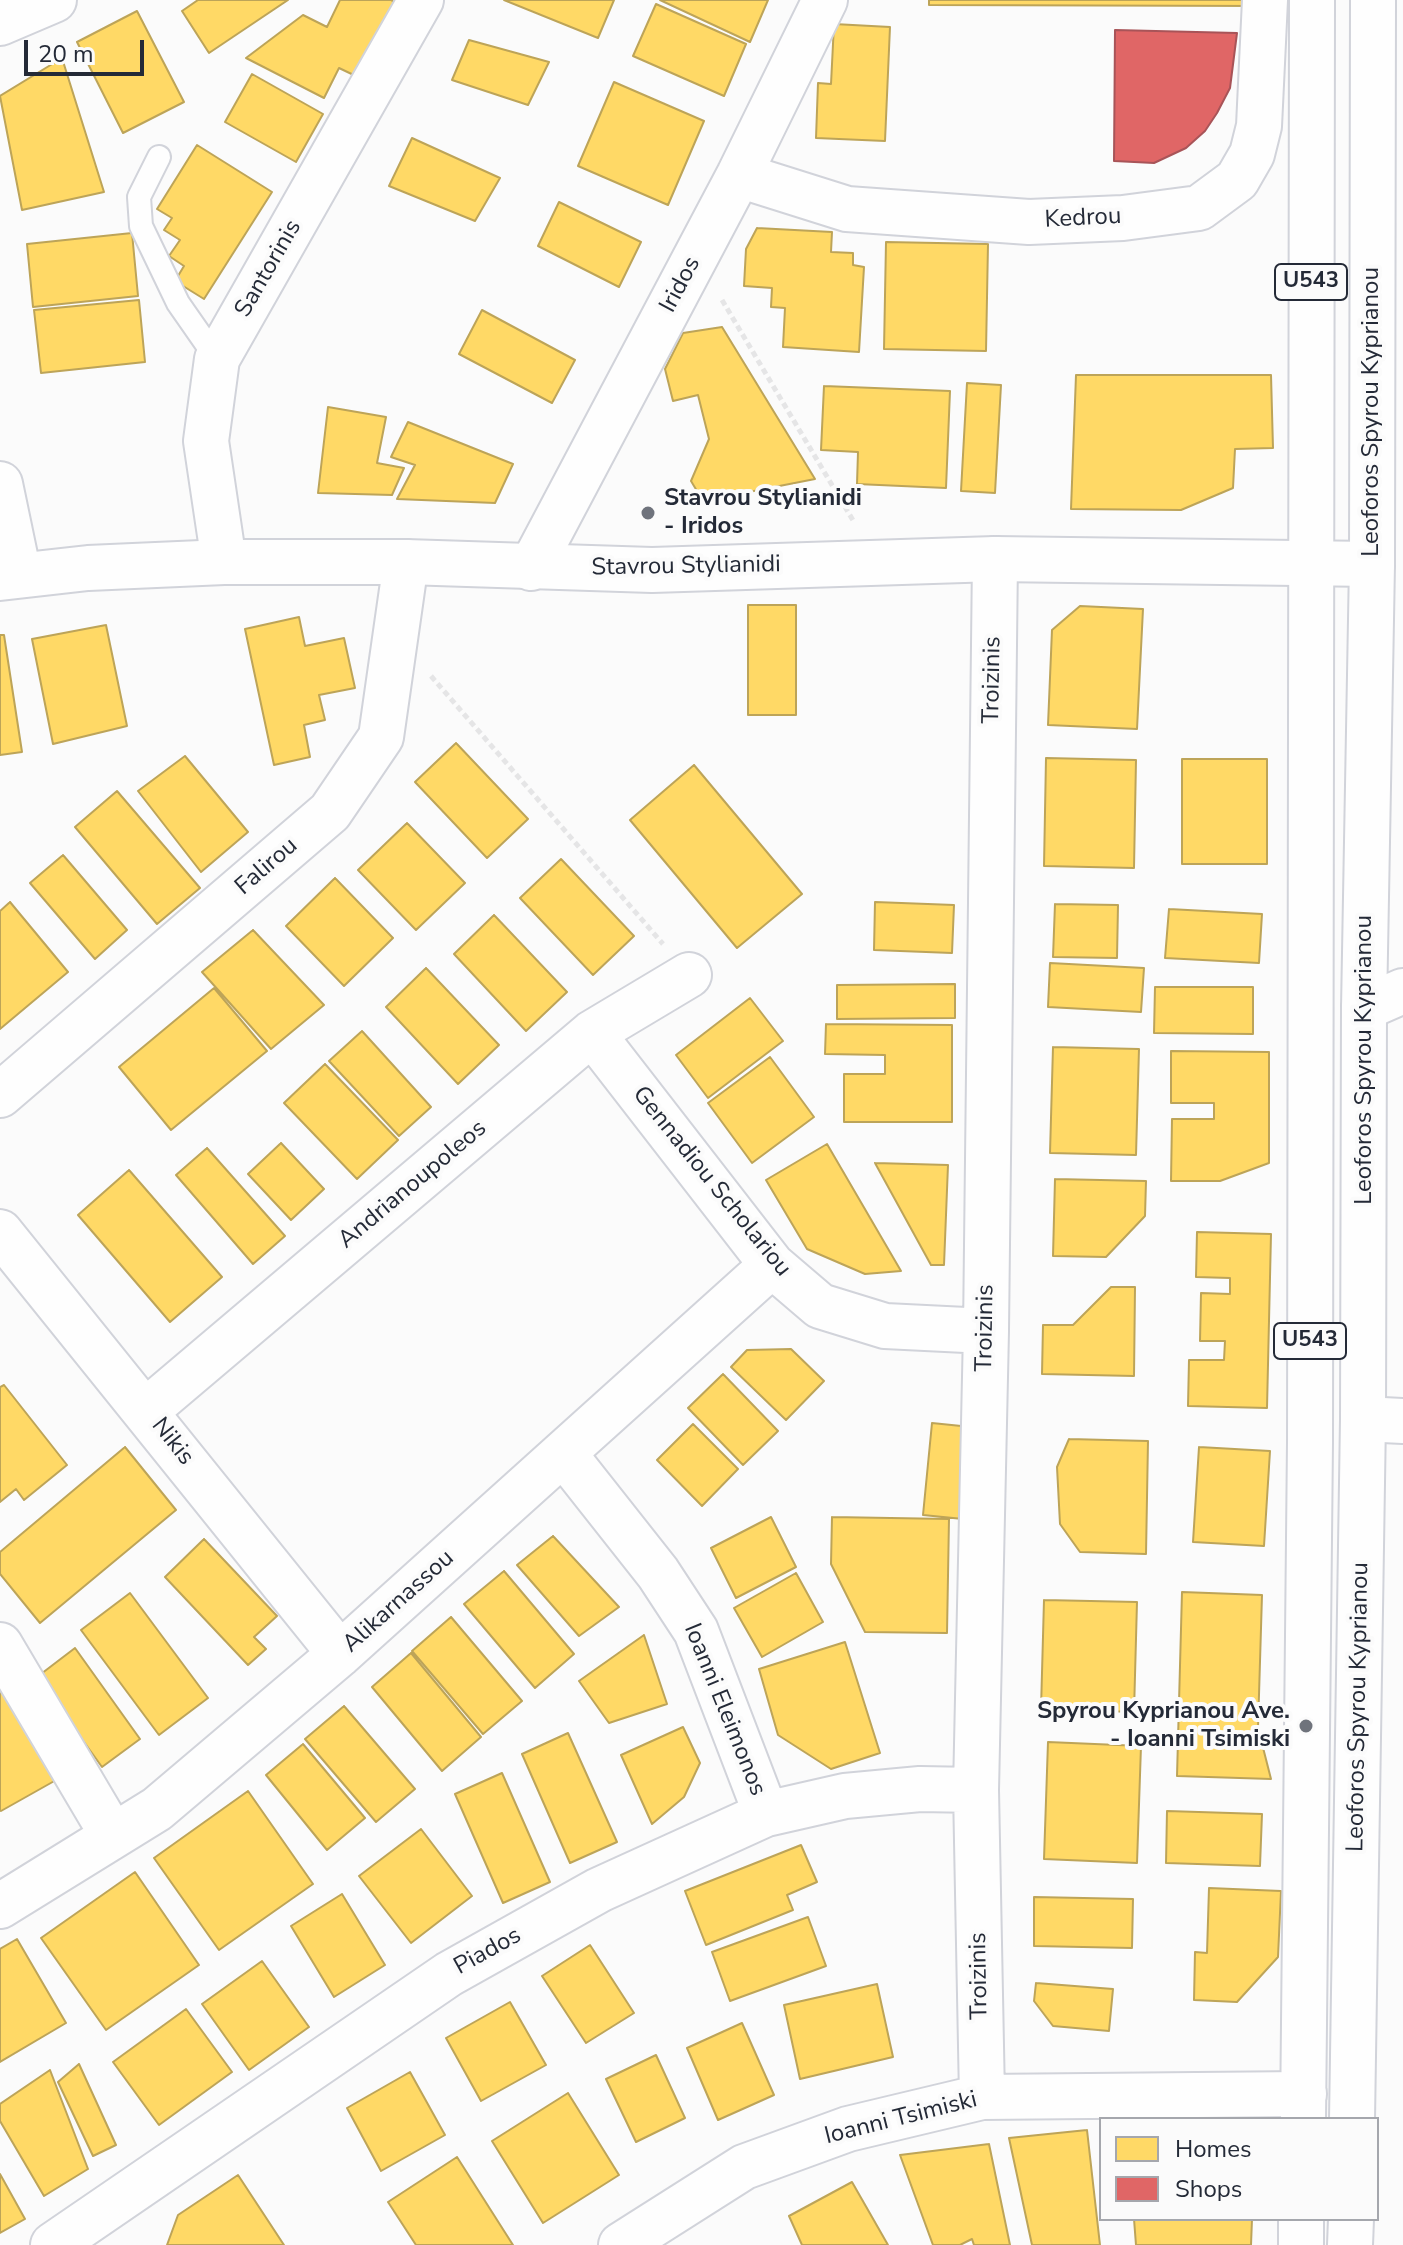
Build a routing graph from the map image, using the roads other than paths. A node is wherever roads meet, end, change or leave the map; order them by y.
1 (54, 0) edge
2 (421, 0) edge
3 (825, 0) edge
4 (1265, 0) edge
5 (1312, 0) edge
6 (1373, 0) edge
7 (0, 23) edge
8 (159, 157) dead end
9 (739, 175) junction
10 (217, 359) junction
11 (0, 484) edge
12 (995, 559) junction
13 (224, 562) junction
14 (406, 562) junction
15 (1309, 563) junction
16 (1372, 564) junction
17 (531, 568) junction
18 (9, 577) edge
19 (689, 975) road end
20 (1403, 991) edge
21 (1364, 1008) junction
22 (592, 1033) junction
23 (0, 1095) edge
24 (0, 1232) edge
25 (772, 1265) junction
26 (986, 1331) junction
27 (147, 1410) junction
28 (1383, 1420) edge
29 (564, 1454) junction
30 (0, 1645) edge
31 (340, 1654) junction
32 (976, 1790) junction
33 (766, 1814) junction
34 (113, 1836) junction
35 (0, 1906) edge
36 (982, 2097) junction
37 (1304, 2106) edge
38 (1352, 2117) edge
39 (1301, 2221) edge
40 (1351, 2221) edge
41 (53, 2245) edge
42 (622, 2245) edge
43 (1301, 2245) edge
44 (1350, 2245) edge

1 - 7 street
2 - 10 street, Santorinis
3 - 9 street, Iridos
4 - 9 street, Kedrou
5 - 15 street, Leoforos Spyrou Kyprianou / U543
6 - 16 street, Leoforos Spyrou Kyprianou / U543
8 - 10 lane
9 - 17 street, Iridos
10 - 13 street, Santorinis
11 - 18 street
12 - 15 street, Stavrou Stylianidi
12 - 17 street, Stavrou Stylianidi
12 - 26 street, Troizinis
13 - 14 street, Stavrou Stylianidi
13 - 18 street, Stavrou Stylianidi
14 - 17 street, Stavrou Stylianidi
14 - 23 street, Falirou
15 - 16 street, Stavrou Stylianidi
15 - 37 street, Leoforos Spyrou Kyprianou / U543
16 - 21 street, Leoforos Spyrou Kyprianou / U543
19 - 22 street, Andrianoupoleos
20 - 21 street
21 - 28 street, Leoforos Spyrou Kyprianou / U543
22 - 25 street, Gennadiou Scholariou
22 - 27 street, Andrianoupoleos
24 - 27 street, Nikis
25 - 26 street, Gennadiou Scholariou
25 - 29 street, Alikarnassou
26 - 32 street, Troizinis
27 - 31 street, Nikis
28 - 38 street, Leoforos Spyrou Kyprianou / U543
29 - 31 street, Alikarnassou
29 - 33 street, Ioanni Eleimonos
30 - 34 street
31 - 34 street, Alikarnassou
32 - 33 street, Piados
32 - 36 street, Troizinis
33 - 41 street, Piados
34 - 35 street, Alikarnassou
36 - 37 street, Ioanni Tsimiski
36 - 42 street, Ioanni Tsimiski
39 - 43 street
40 - 44 street

